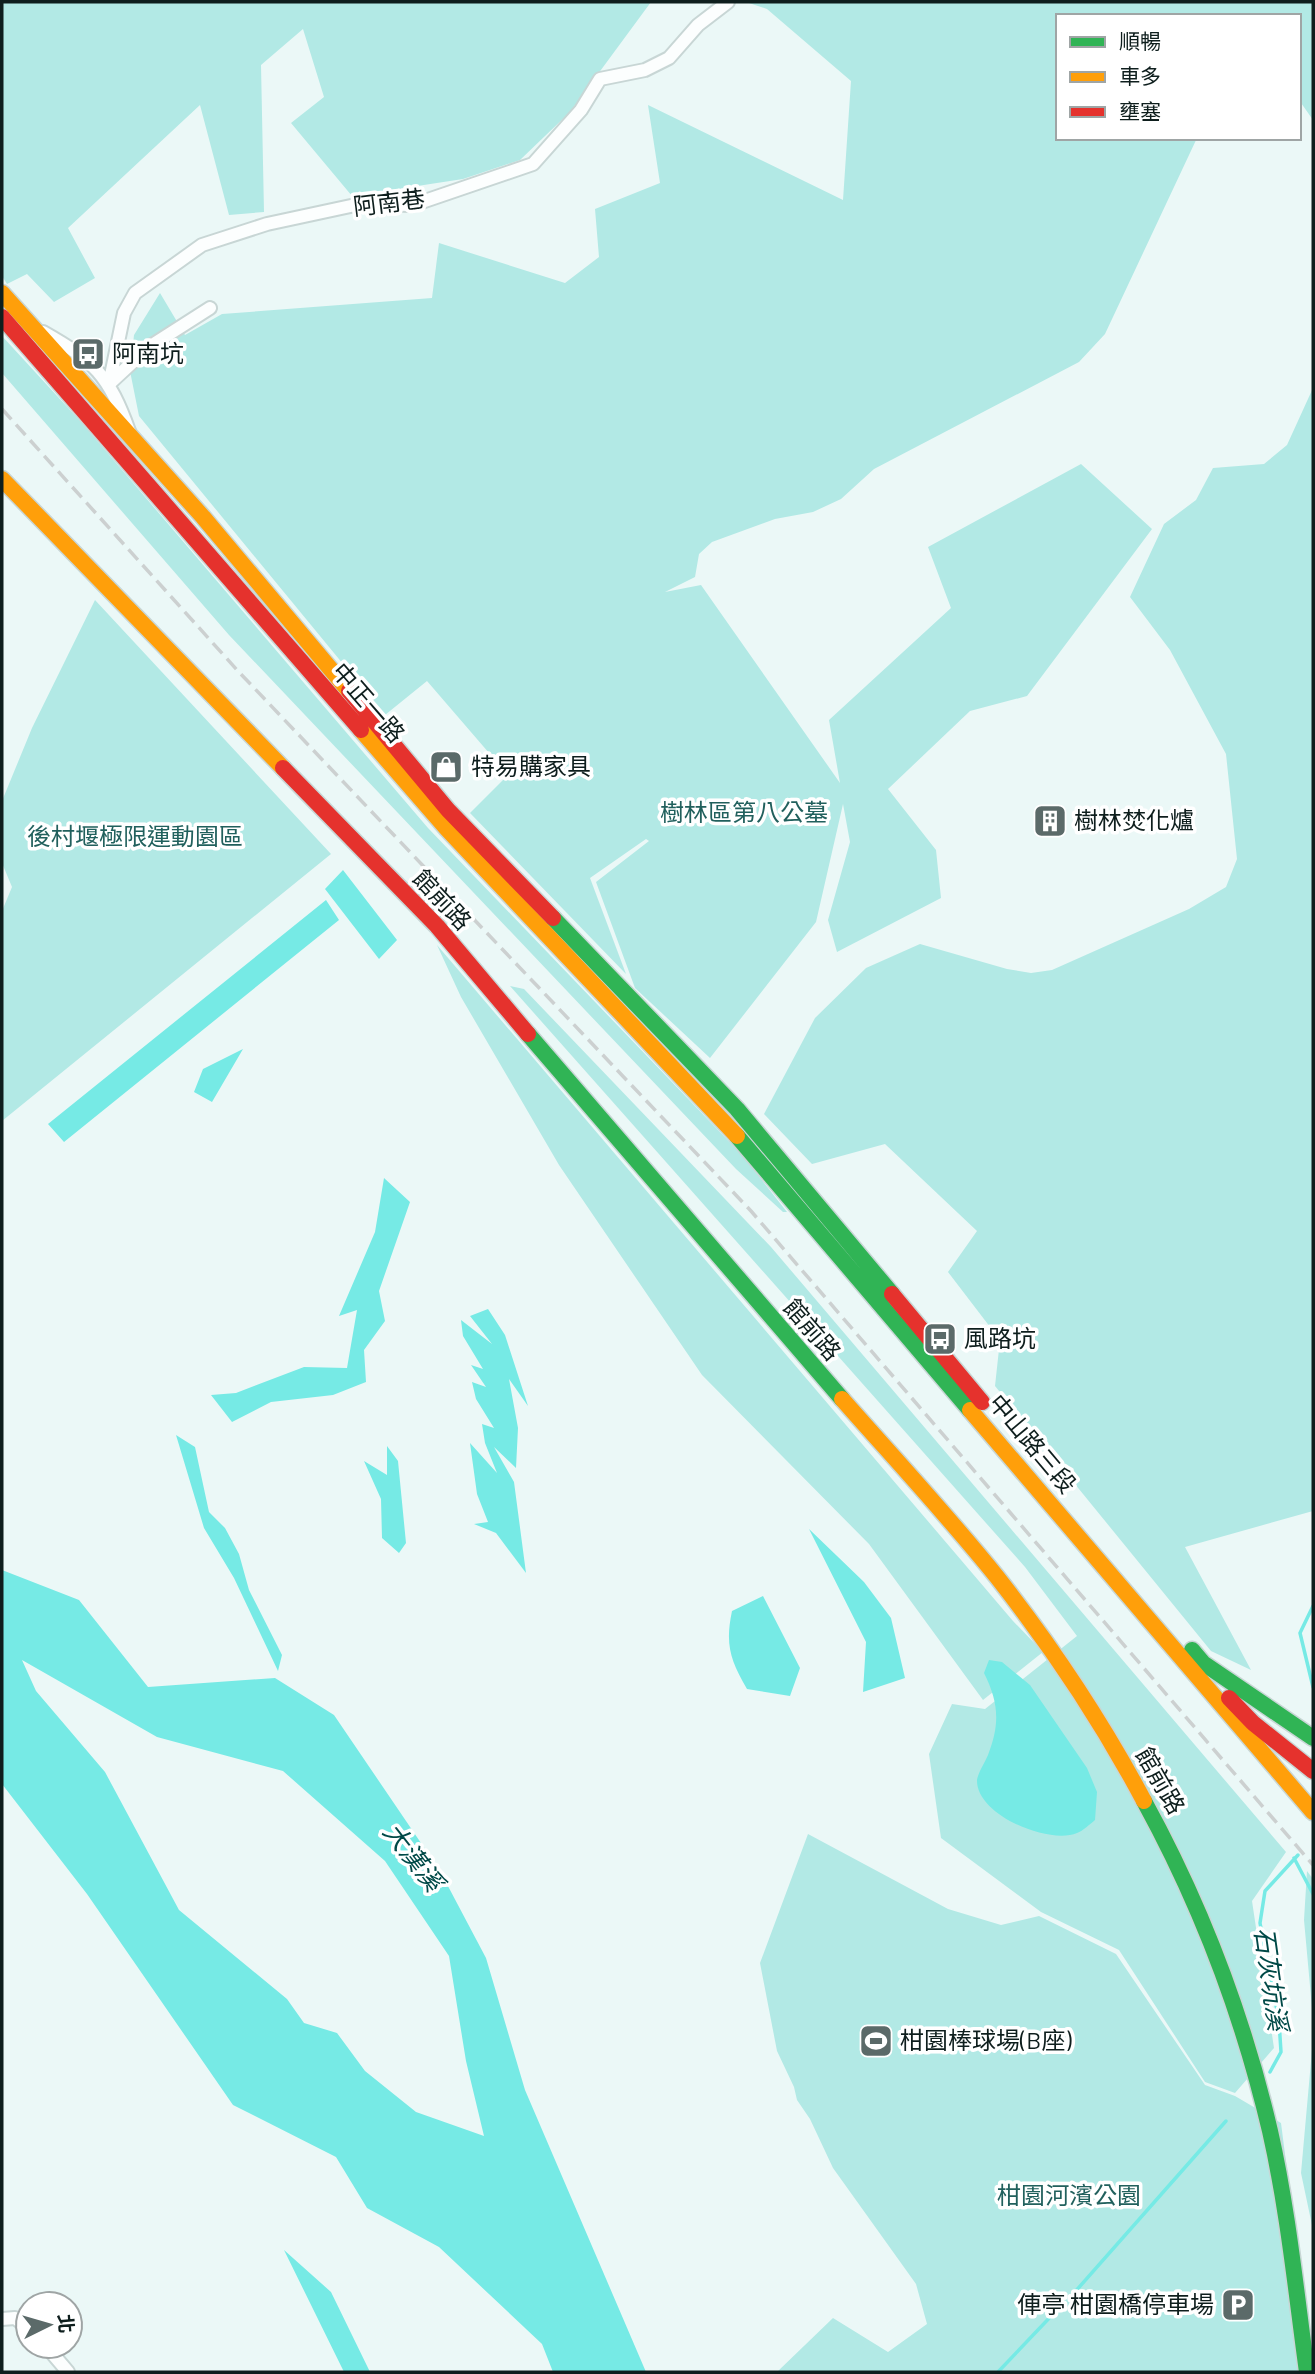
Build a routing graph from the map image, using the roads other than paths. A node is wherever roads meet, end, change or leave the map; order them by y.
1 (728, 2) edge
2 (2, 293) edge
3 (210, 308) dead end
4 (2, 317) edge
5 (26, 331) junction
6 (109, 384) junction
7 (125, 444) junction
8 (2, 479) edge
9 (712, 1080) joint
10 (713, 1108) joint
11 (1201, 1670) junction
12 (1309, 1732) edge
13 (1313, 1771) edge
14 (1313, 1812) edge
15 (1307, 2372) edge

1 - 6 street, 阿南巷
2 - 5 main road, 中正一路
3 - 6 street
4 - 5 main road, 中正一路
5 - 6 street
5 - 7 main road, 中正一路
6 - 7 street
7 - 9 main road, 中正一路
7 - 10 main road, 中正一路
8 - 15 main road, 館前路
9 - 11 main road, 中山路三段
10 - 11 main road, 中山路三段
11 - 12 main road, 中山路三段
11 - 13 main road
11 - 14 main road, 中山路三段

